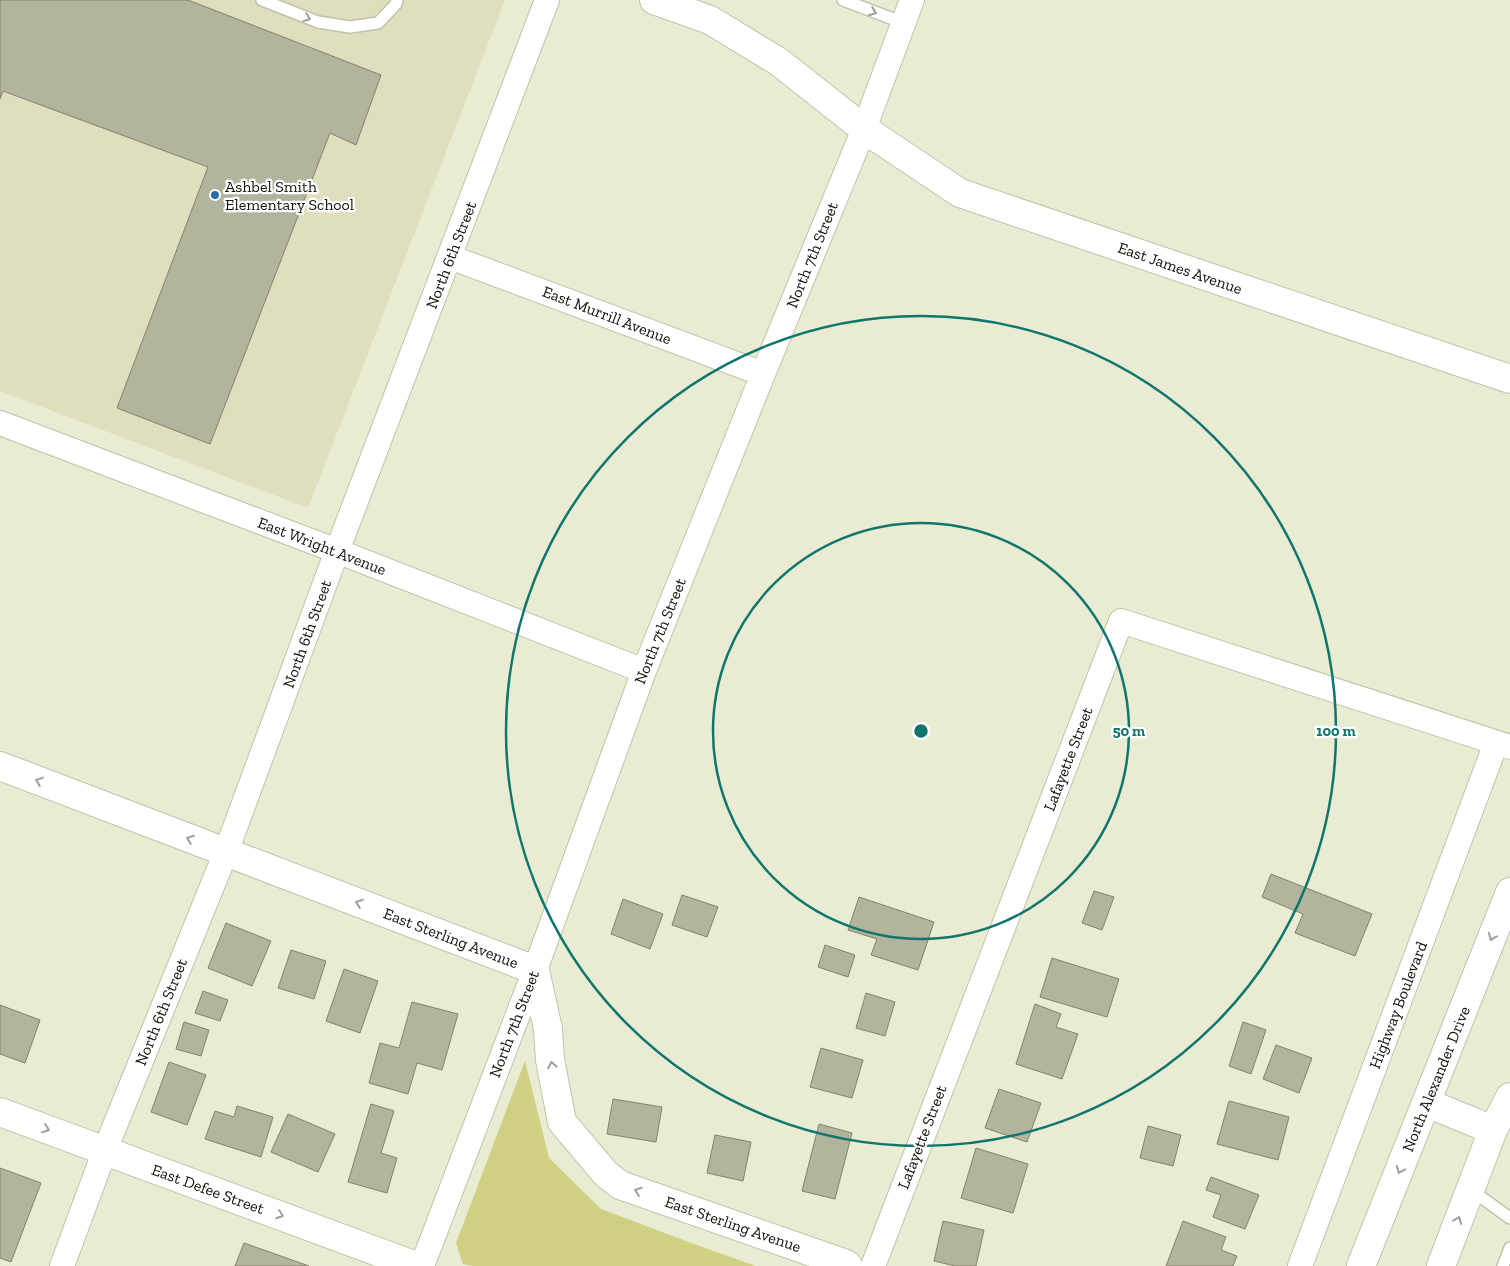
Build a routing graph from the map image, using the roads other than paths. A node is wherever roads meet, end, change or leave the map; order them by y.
1 (262, 0) edge
2 (397, 0) edge
3 (547, 0) edge
4 (654, 0) edge
5 (843, 0) edge
6 (912, 0) edge
7 (904, 23) junction
8 (864, 129) junction
9 (450, 256) junction
10 (763, 374) junction
11 (1510, 378) edge
12 (0, 423) edge
13 (337, 551) junction
14 (644, 671) junction
15 (1503, 745) edge
16 (0, 766) edge
17 (226, 852) junction
18 (1510, 892) edge
19 (535, 970) junction
20 (1510, 1097) edge
21 (1427, 1103) junction
22 (0, 1112) edge
23 (1497, 1132) junction
24 (105, 1150) junction
25 (1470, 1189) junction
26 (1510, 1218) edge
27 (1510, 1248) edge
28 (62, 1266) edge
29 (416, 1266) edge
30 (422, 1266) edge
31 (848, 1266) edge
32 (873, 1266) edge
33 (1300, 1266) edge
34 (1361, 1266) edge
35 (1441, 1266) edge
36 (1503, 1266) edge

1 -> 2 lane
3 - 9 street, North 6th Street
4 - 8 main road, East James Avenue
5 -> 7 lane
6 - 7 street, North 7th Street
7 - 8 street, North 7th Street
8 - 10 street, North 7th Street
8 - 11 main road, East James Avenue
9 - 10 street, East Murrill Avenue
9 - 13 street, North 6th Street
10 - 14 street, North 7th Street
12 - 13 street, East Wright Avenue
13 - 14 street, East Wright Avenue
13 - 17 street, North 6th Street
14 - 19 street, North 7th Street
15 - 32 street, Lafayette Street
15 - 33 street, Highway Boulevard
17 -> 16 main road, East Sterling Avenue
19 -> 17 main road, East Sterling Avenue
17 - 24 street, North 6th Street
18 -> 21 main road, North Alexander Drive
19 - 30 street, North 7th Street
31 -> 19 main road, East Sterling Avenue
20 - 23 main road
21 - 23 main road
21 -> 34 main road, North Alexander Drive
22 -> 24 main road, East Defee Street
23 - 25 main road
24 - 28 street, North 6th Street
24 -> 29 main road, East Defee Street
25 - 26 lane
35 -> 25 main road
27 - 36 lane

